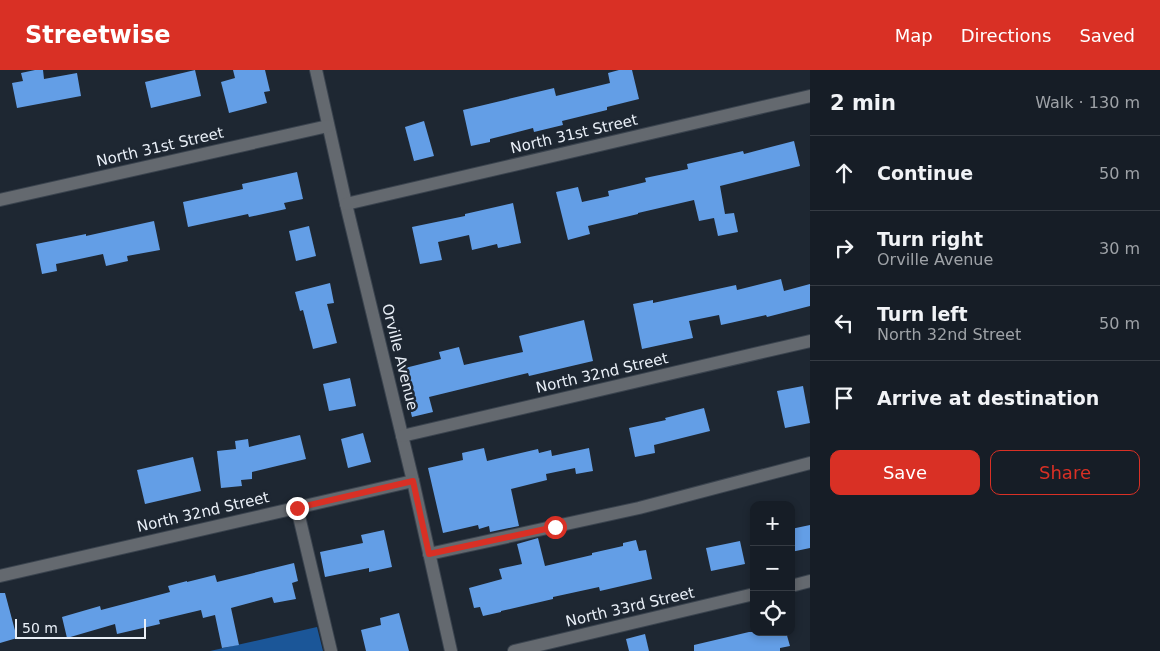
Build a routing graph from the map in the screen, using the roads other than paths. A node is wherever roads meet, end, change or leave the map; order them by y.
1 (316, 70) edge
2 (810, 96) edge
3 (328, 126) junction
4 (0, 200) edge
5 (346, 204) junction
6 (810, 341) edge
7 (402, 436) junction
8 (810, 463) edge
9 (413, 481) junction
10 (297, 508) junction
11 (429, 554) junction
12 (0, 576) edge
13 (810, 581) edge
14 (795, 585) edge
15 (750, 595) edge
16 (331, 651) edge
17 (451, 651) edge
18 (514, 651) edge

1 - 3 street, Orville Avenue
2 - 5 street, North 31st Street
3 - 4 street, North 31st Street
3 - 5 street, Orville Avenue
5 - 7 street, Orville Avenue
6 - 7 street, North 32nd Street
7 - 9 street, Orville Avenue
8 - 11 street
9 - 10 street, North 32nd Street
9 - 11 street, Orville Avenue
10 - 12 street, North 32nd Street
10 - 16 street
11 - 17 street, Orville Avenue
13 - 14 street
15 - 18 street, North 33rd Street

